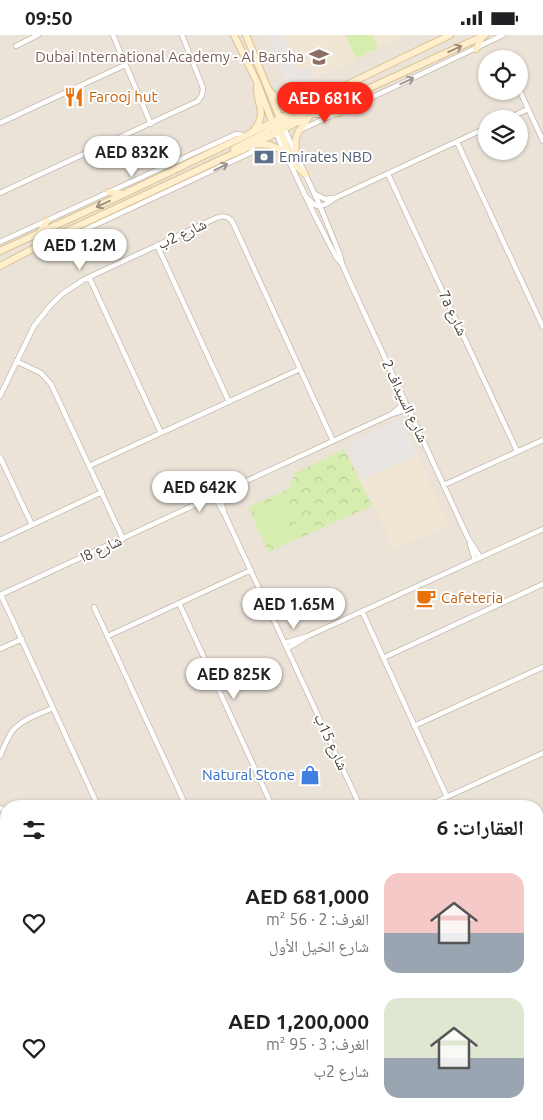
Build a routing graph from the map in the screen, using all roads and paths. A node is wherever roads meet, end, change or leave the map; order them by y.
1 (38, 35) edge
2 (113, 35) edge
3 (182, 35) edge
4 (234, 35) edge
5 (246, 35) edge
6 (450, 35) edge
7 (503, 35) edge
8 (483, 36) edge
9 (16, 46) dead end
10 (476, 49) junction
11 (125, 65) junction
12 (257, 82) junction
13 (266, 85) junction
14 (328, 93) junction
15 (524, 100) edge
16 (528, 109) joint
17 (338, 113) junction
18 (312, 114) junction
19 (0, 123) edge
20 (151, 124) junction
21 (278, 125) junction
22 (299, 130) junction
23 (251, 132) junction
24 (478, 132) edge
25 (243, 137) junction
26 (543, 141) edge
27 (458, 142) junction
28 (253, 145) junction
29 (284, 151) junction
30 (296, 156) junction
31 (226, 157) junction
32 (305, 174) junction
33 (388, 174) junction
34 (109, 191) junction
35 (0, 193) edge
36 (124, 194) junction
37 (304, 194) junction
38 (315, 194) junction
39 (335, 198) junction
40 (320, 206) junction
41 (47, 221) junction
42 (65, 232) junction
43 (38, 233) junction
44 (0, 242) edge
45 (157, 245) junction
46 (0, 251) edge
47 (342, 263) junction
48 (0, 267) edge
49 (89, 277) junction
50 (543, 327) edge
51 (16, 361) junction
52 (300, 369) junction
53 (0, 396) edge
54 (229, 402) junction
55 (406, 404) junction
56 (409, 409) junction
57 (392, 414) junction
58 (161, 433) junction
59 (543, 439) edge
60 (333, 441) junction
61 (517, 451) junction
62 (0, 457) edge
63 (89, 466) junction
64 (444, 485) junction
65 (102, 493) junction
66 (216, 495) junction
67 (32, 525) junction
68 (543, 529) edge
69 (123, 539) junction
70 (0, 540) edge
71 (478, 559) junction
72 (251, 570) junction
73 (543, 584) edge
74 (0, 595) edge
75 (178, 603) junction
76 (94, 607) dead end
77 (362, 611) junction
78 (108, 636) junction
79 (22, 639) junction
80 (286, 646) junction
81 (0, 649) edge
82 (383, 657) junction
83 (543, 667) edge
84 (53, 708) junction
85 (414, 726) junction
86 (543, 753) edge
87 (0, 756) edge
88 (447, 797) junction
89 (95, 800) edge
90 (183, 800) edge
91 (269, 800) edge
92 (357, 800) edge
93 (440, 800) edge

1 - 9 street
2 - 11 street
3 - 20 street
4 - 12 main road
5 - 13 main road
6 - 14 main road
7 - 10 street
8 - 10 main road
18 -> 8 main road
17 -> 10 street
11 - 19 street
11 - 20 street
12 - 21 main road
12 - 23 main road
13 - 14 main road
13 - 21 main road
14 - 21 main road
15 - 16 street
16 - 26 street
17 - 18 main road
17 - 22 street
18 - 21 main road
18 - 22 main road
20 - 35 street
21 - 23 main road
21 - 28 main road
21 - 29 street, شارع السيداف 2
21 - 30 street, شارع السيداف 2
21 - 31 main road
21 - 32 main road
22 - 30 main road
23 - 25 main road
24 - 27 street
25 - 34 street
25 - 36 main road
27 - 33 street
27 - 50 street
28 - 29 main road
28 - 31 main road
42 -> 28 street
29 - 37 street, شارع السيداف 2
30 - 32 street, شارع السيداف 2
31 - 42 main road
32 - 38 street, شارع السيداف 2
33 - 39 street
33 - 61 street, 7a شارع
34 - 36 main road
34 - 41 street
36 -> 43 main road
37 - 40 street
37 - 47 street, شارع السيداف 2
38 - 39 street
38 - 40 street, شارع السيداف 2
39 - 40 street
40 - 47 street, شارع السيداف 2
41 - 43 main road
41 - 44 street
42 - 48 main road
43 - 46 main road
45 - 49 street, شارع 2ب
45 - 52 street, شارع 2ب
45 - 54 street
47 - 55 street, شارع السيداف 2
49 - 51 street, شارع 2ب
49 - 58 street
51 - 53 street, شارع 2ب
51 - 63 street
52 - 54 street
52 - 60 street
54 - 58 street
55 - 56 street, شارع السيداف 2
55 - 57 street, شارع 8ا
56 - 57 street, شارع 8ا
56 - 64 street, شارع السيداف 2
57 - 60 street, شارع 8ا
58 - 63 street
59 - 61 street
60 - 66 street, شارع 8ا
61 - 64 street
62 - 67 street
63 - 65 street
64 - 71 street, شارع السيداف 2
65 - 67 street
65 - 69 street
66 - 69 street, شارع 8ا
66 - 72 street, شارع 15ب
67 - 70 street
68 - 71 street
69 - 74 street, شارع 8ا
71 - 77 street
72 - 75 street
72 - 80 street, شارع 15ب
73 - 82 street
74 - 79 street
75 - 78 street
75 - 91 street
76 - 78 street
77 - 80 street
77 - 82 street
78 - 90 street
79 - 81 street
79 - 84 street
80 - 92 street, شارع 15ب
82 - 85 street
83 - 85 street
84 - 87 street
84 - 89 street
85 - 88 street
86 - 88 street
88 - 93 street

